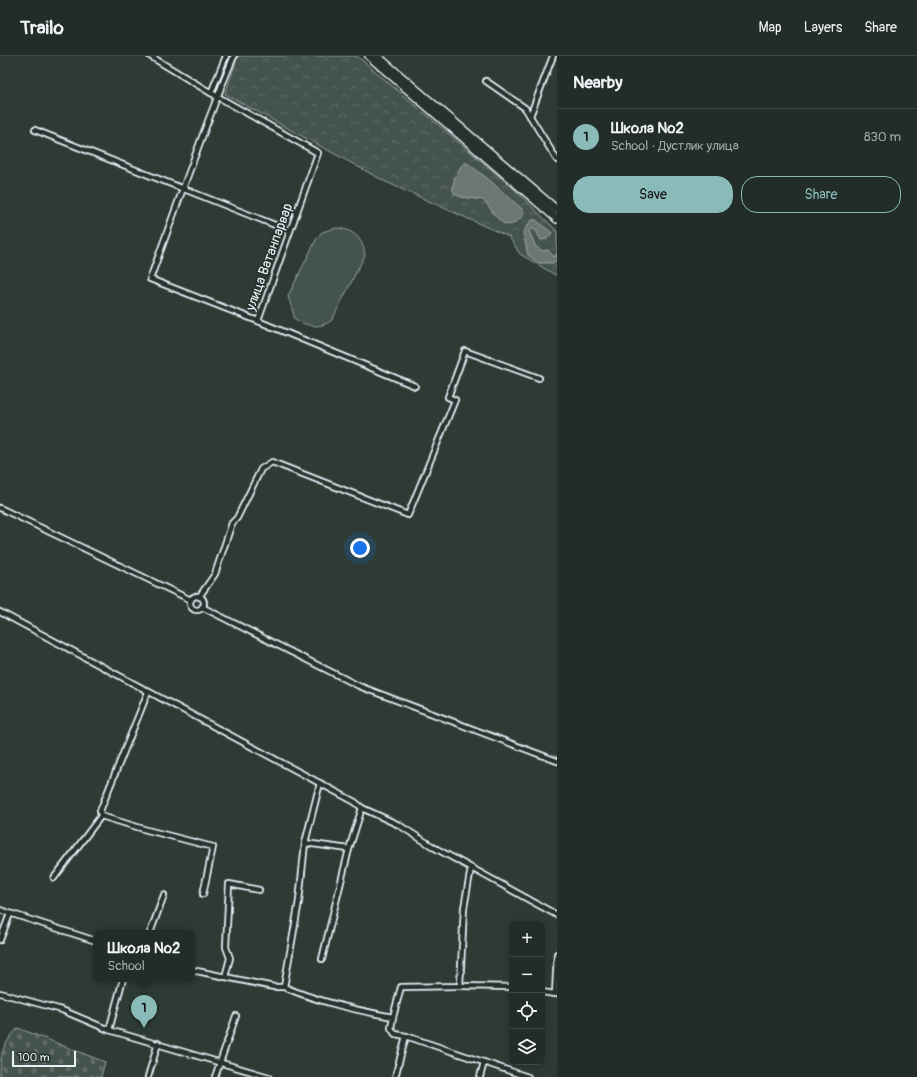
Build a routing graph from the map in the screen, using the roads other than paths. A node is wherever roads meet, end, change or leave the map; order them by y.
1 (150, 56) edge
2 (226, 56) edge
3 (234, 56) edge
4 (369, 56) edge
5 (377, 56) edge
6 (553, 56) edge
7 (486, 80) dead end
8 (211, 93) junction
9 (217, 96) junction
10 (530, 116) junction
11 (35, 130) dead end
12 (557, 160) edge
13 (182, 188) junction
14 (557, 210) edge
15 (557, 219) edge
16 (290, 231) junction
17 (258, 321) junction
18 (538, 378) dead end
19 (415, 386) dead end
20 (0, 508) edge
21 (199, 597) junction
22 (191, 600) junction
23 (202, 607) junction
24 (0, 612) edge
25 (148, 692) junction
26 (557, 761) edge
27 (320, 783) junction
28 (362, 808) junction
29 (101, 816) junction
30 (305, 843) junction
31 (349, 849) junction
32 (471, 868) junction
33 (54, 878) dead end
34 (259, 890) dead end
35 (203, 894) dead end
36 (164, 895) dead end
37 (0, 910) edge
38 (10, 914) junction
39 (557, 915) edge
40 (151, 930) edge
41 (0, 940) edge
42 (93, 940) edge
43 (557, 954) edge
44 (322, 959) dead end
45 (195, 971) edge
46 (224, 977) junction
47 (123, 982) edge
48 (460, 986) junction
49 (284, 987) junction
50 (509, 987) edge
51 (545, 992) edge
52 (0, 993) edge
53 (556, 994) edge
54 (236, 1016) dead end
55 (393, 1017) junction
56 (109, 1030) junction
57 (406, 1036) junction
58 (158, 1043) junction
59 (220, 1062) junction
60 (484, 1062) junction
61 (148, 1077) edge
62 (215, 1077) edge
63 (269, 1077) edge
64 (395, 1077) edge
65 (480, 1077) edge
66 (528, 1077) edge

1 - 8 street, улица Ватанпарвар
2 - 8 street
3 - 9 street
4 - 15 main road
5 - 14 main road
6 - 10 street
7 - 10 street
8 - 9 street, улица Ватанпарвар
9 - 13 street, улица Ватанпарвар
9 - 16 street, улица Ватанпарвар
10 - 12 street
11 - 13 street
13 - 16 street
13 - 17 street, улица Ватанпарвар
16 - 17 street, улица Ватанпарвар
17 - 19 street
18 - 21 street
20 - 22 street
21 - 22 street
21 - 23 street
22 - 23 street
23 - 26 street
24 - 25 street
25 - 27 street
25 - 29 street
27 - 28 street
27 - 30 street
28 - 31 street
28 - 32 street
29 - 33 street
29 - 35 street
30 - 31 street
30 - 49 street
31 - 44 street
32 - 39 street
32 - 48 street
34 - 46 street
36 - 40 street
37 - 38 street
38 - 41 street
38 - 42 street
43 - 53 street
45 - 46 street
46 - 49 street
47 - 56 street
48 - 50 street
48 - 55 street
49 - 55 street
51 - 53 street
52 - 56 street
54 - 59 street
55 - 57 street
56 - 58 street
57 - 60 street
57 - 64 street
58 - 59 street
58 - 61 street
59 - 62 street
59 - 63 street
60 - 65 street
60 - 66 street

